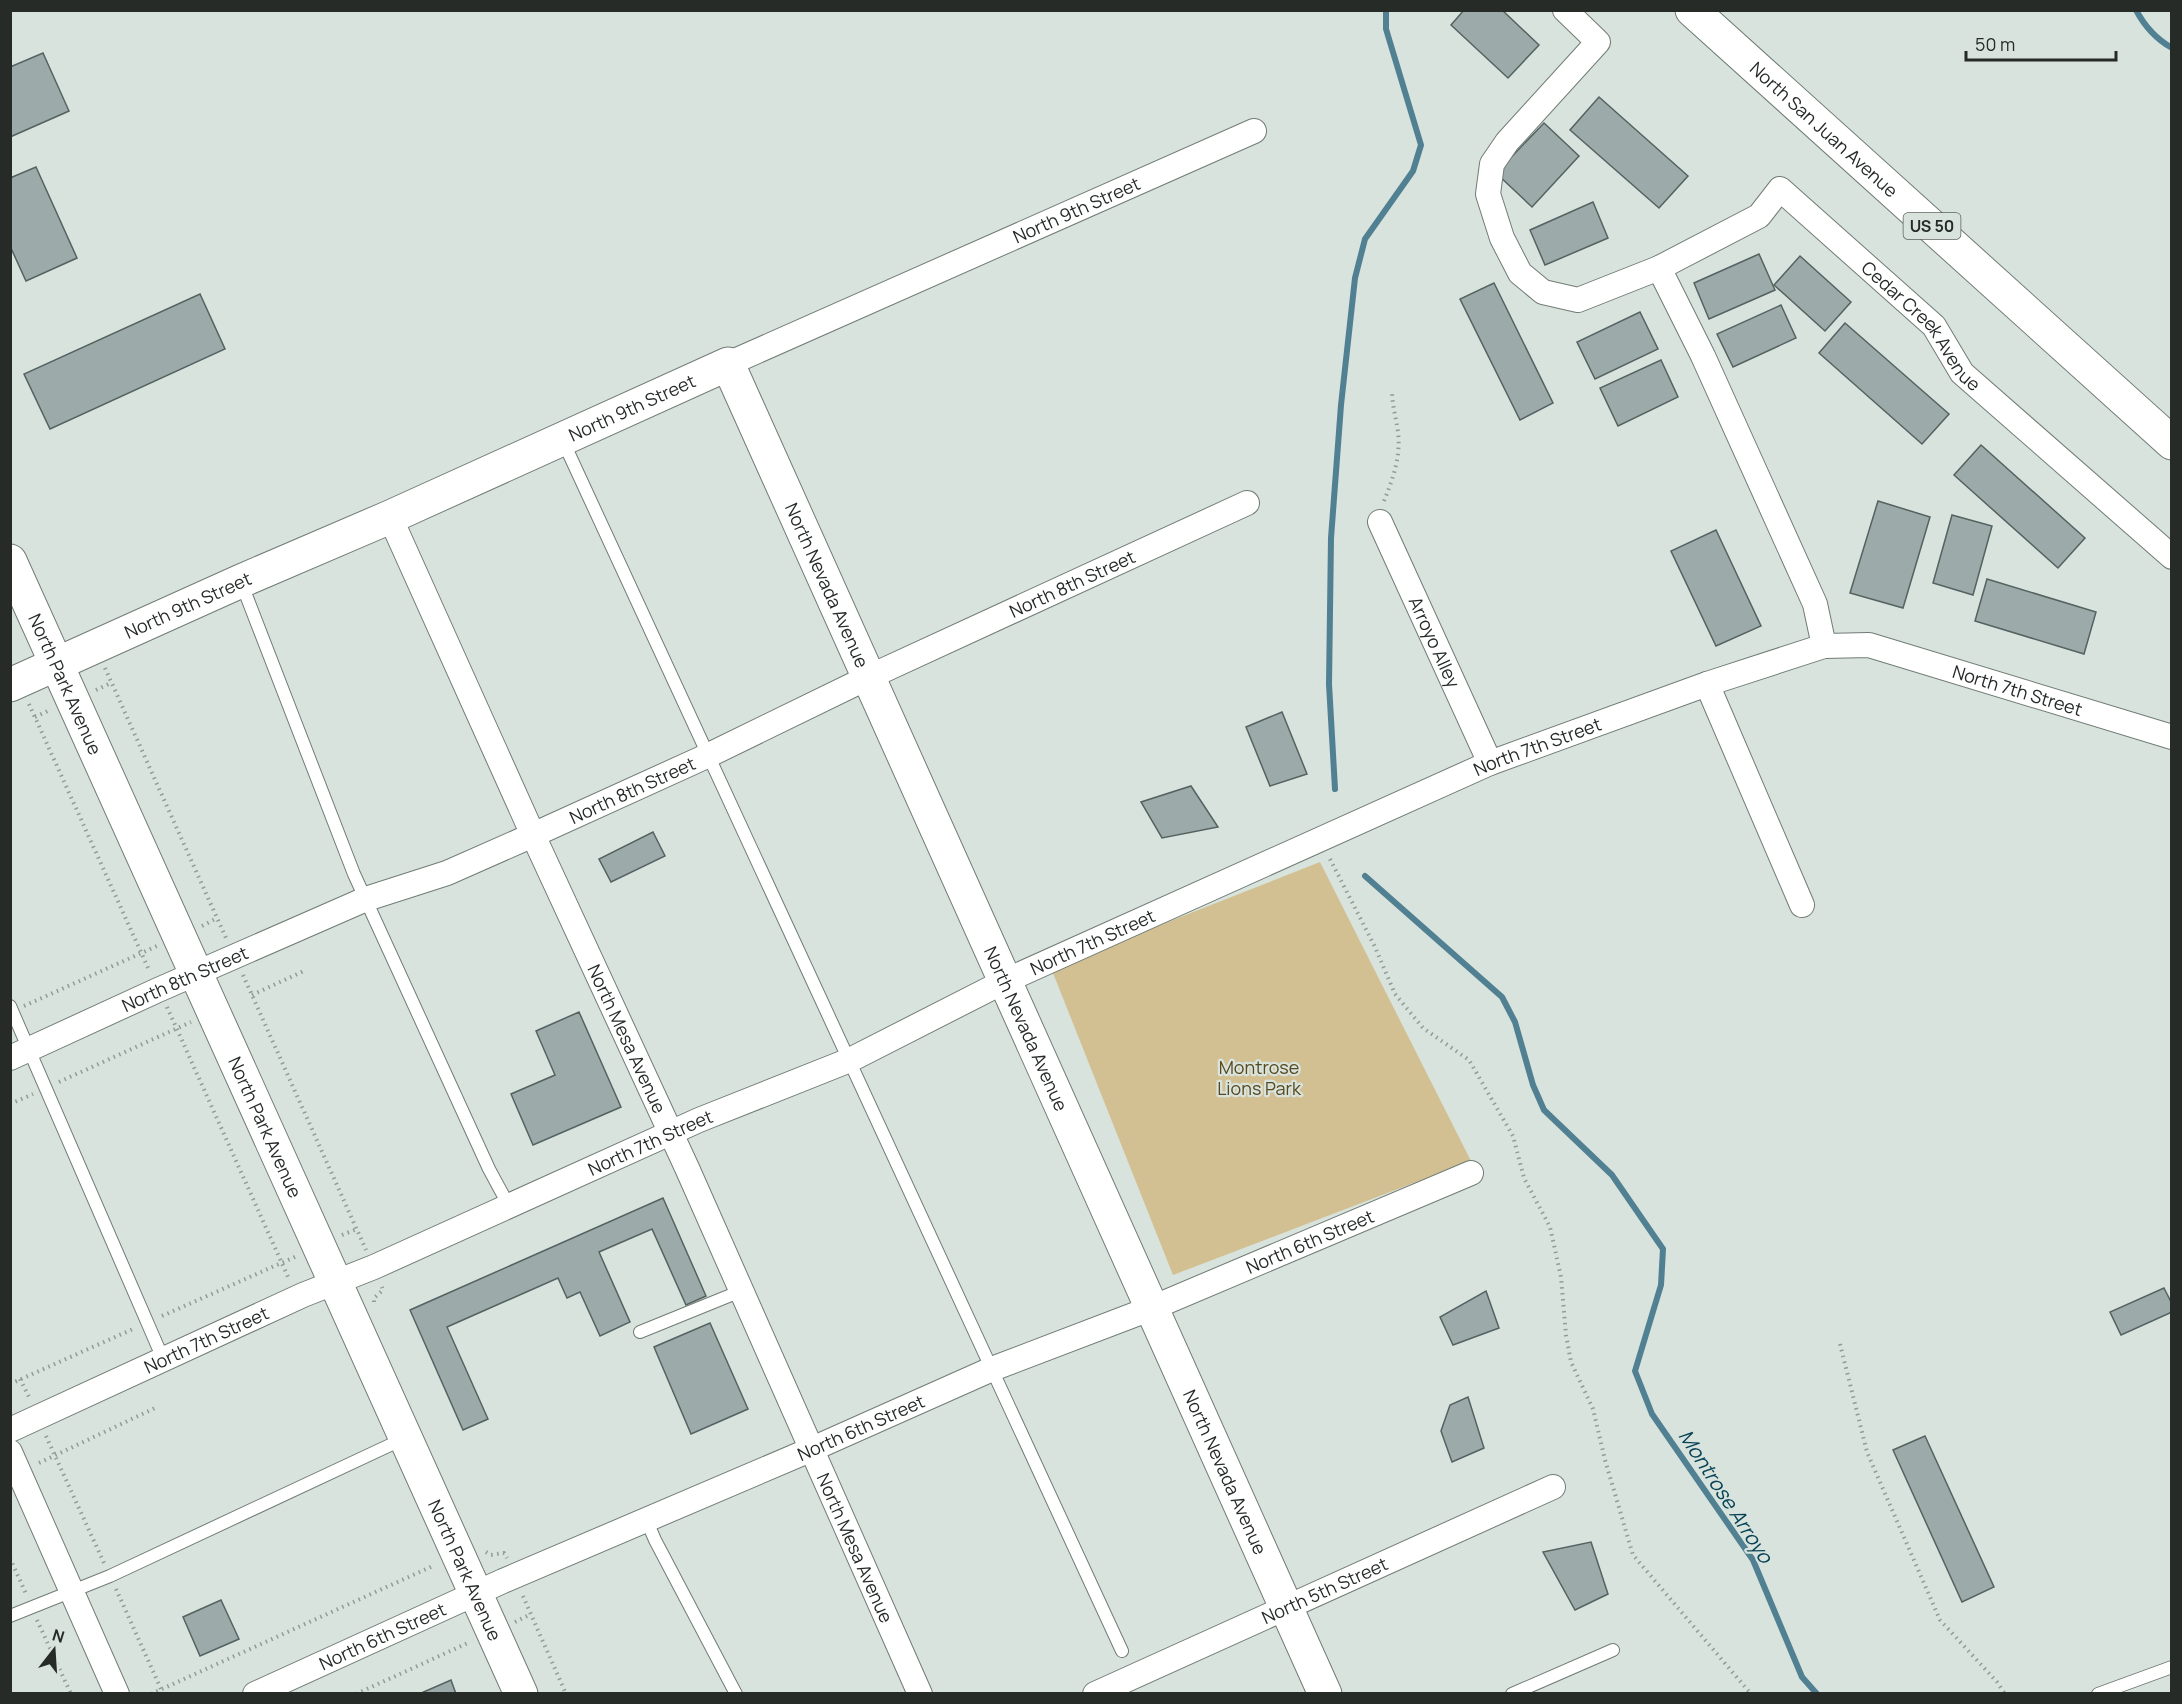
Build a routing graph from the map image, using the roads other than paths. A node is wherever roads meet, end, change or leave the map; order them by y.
1 (1565, 10) edge
2 (1692, 10) edge
3 (1254, 131) dead end
4 (1659, 268) junction
5 (728, 364) junction
6 (563, 440) junction
7 (2172, 442) edge
8 (1247, 503) dead end
9 (390, 517) junction
10 (1380, 522) road end
11 (2172, 557) edge
12 (10, 561) edge
13 (241, 581) junction
14 (1824, 646) junction
15 (58, 664) junction
16 (869, 677) junction
17 (15, 683) edge
18 (1707, 684) junction
19 (2172, 737) edge
20 (709, 755) junction
21 (1490, 763) junction
22 (533, 835) junction
23 (366, 899) junction
24 (1802, 905) dead end
25 (196, 974) junction
26 (1005, 981) junction
27 (12, 1008) edge
28 (21, 1053) edge
29 (850, 1060) junction
30 (670, 1134) junction
31 (1471, 1173) dead end
32 (509, 1206) junction
33 (336, 1281) junction
34 (741, 1292) junction
35 (1152, 1308) junction
36 (640, 1332) dead end
37 (164, 1361) junction
38 (992, 1369) junction
39 (10, 1430) edge
40 (406, 1438) junction
41 (810, 1450) junction
42 (10, 1452) edge
43 (1553, 1486) dead end
44 (646, 1519) junction
45 (72, 1591) junction
46 (475, 1593) junction
47 (1286, 1606) junction
48 (10, 1616) edge
49 (1613, 1650) dead end
50 (1122, 1651) dead end
51 (2172, 1667) edge
52 (117, 1694) edge
53 (255, 1694) edge
54 (521, 1694) edge
55 (736, 1694) edge
56 (920, 1694) edge
57 (1095, 1694) edge
58 (1325, 1694) edge
59 (1512, 1694) edge
60 (2098, 1694) edge

1 - 4 street, Cedar Creek Avenue
2 - 7 main road, North San Juan Avenue / US 50
3 - 5 street, North 9th Street
4 - 11 street, Cedar Creek Avenue
4 - 14 street
5 - 6 main road, North 9th Street
5 - 16 main road, North Nevada Avenue
6 - 9 main road, North 9th Street
6 - 20 lane
8 - 16 street, North 8th Street
9 - 13 main road, North 9th Street
9 - 22 street, North Mesa Avenue
10 - 21 street, Arroyo Alley
12 - 15 main road, North Park Avenue
13 - 15 main road, North 9th Street
13 - 23 lane
14 - 18 street, North 7th Street
14 - 19 street, North 7th Street
15 - 17 main road, North 9th Street
15 - 25 main road, North Park Avenue
16 - 20 street, North 8th Street
16 - 26 main road, North Nevada Avenue
18 - 21 street, North 7th Street
18 - 24 street
20 - 22 street, North 8th Street
20 - 29 lane
21 - 26 street, North 7th Street
22 - 23 street, North 8th Street
22 - 30 street, North Mesa Avenue
23 - 25 street, North 8th Street
23 - 32 lane
25 - 28 street, North 8th Street
25 - 33 main road, North Park Avenue
26 - 29 street, North 7th Street
26 - 35 main road, North Nevada Avenue
27 - 28 lane
28 - 37 lane
29 - 30 street, North 7th Street
29 - 38 lane
30 - 32 street, North 7th Street
30 - 34 street, North Mesa Avenue
31 - 35 street, North 6th Street
32 - 33 street, North 7th Street
33 - 37 street, North 7th Street
33 - 40 main road, North Park Avenue
34 - 36 lane
34 - 41 street, North Mesa Avenue
35 - 38 street, North 6th Street
35 - 47 main road, North Nevada Avenue
37 - 39 street, North 7th Street
38 - 41 street, North 6th Street
38 - 50 lane
40 - 45 lane
40 - 46 main road, North Park Avenue
41 - 44 street, North 6th Street
41 - 56 street, North Mesa Avenue
42 - 45 street
43 - 47 street, North 5th Street
44 - 46 street, North 6th Street
44 - 55 lane
45 - 48 lane
45 - 52 street
46 - 53 street, North 6th Street
46 - 54 main road, North Park Avenue
47 - 57 street, North 5th Street
47 - 58 main road, North Nevada Avenue
49 - 59 lane
51 - 60 lane

